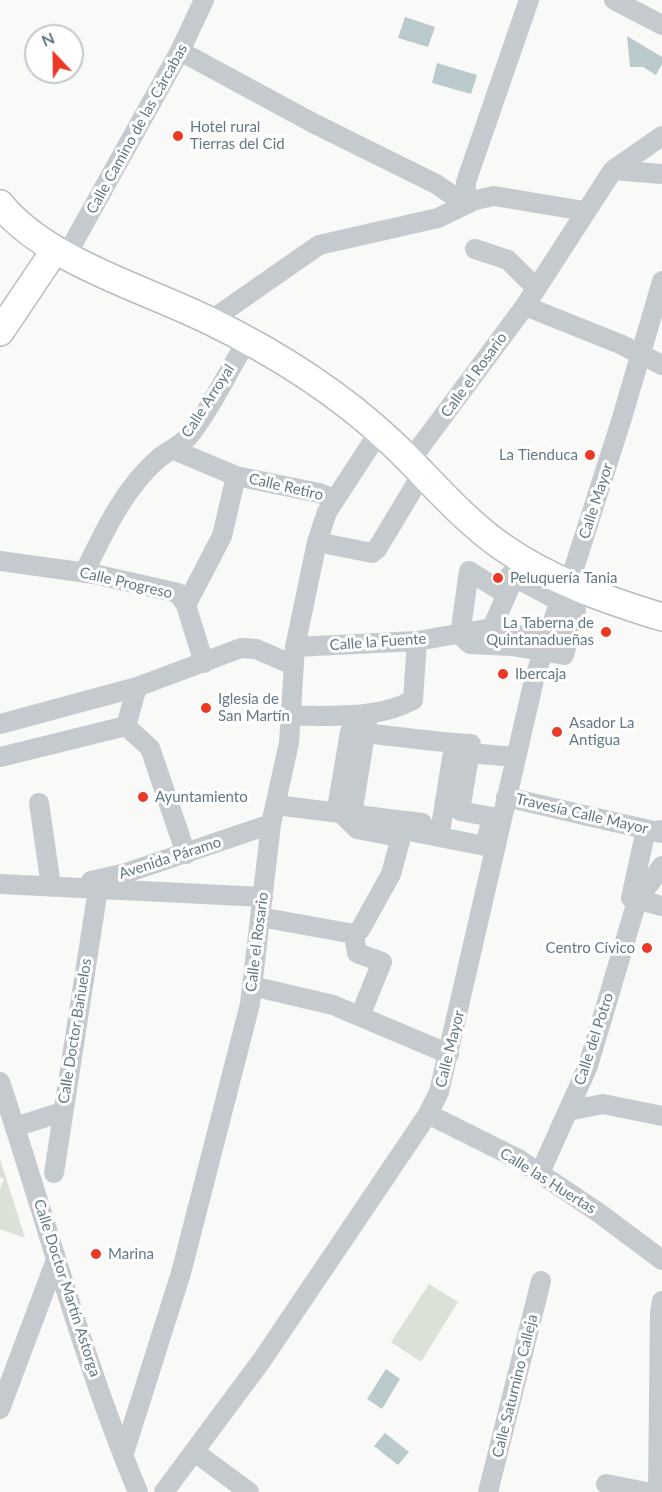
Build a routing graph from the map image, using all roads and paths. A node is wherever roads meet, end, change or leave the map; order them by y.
1 (204, 0) edge
2 (529, 0) edge
3 (614, 0) edge
4 (662, 25) edge
5 (180, 51) junction
6 (662, 136) edge
7 (613, 170) junction
8 (662, 174) edge
9 (0, 204) edge
10 (465, 204) junction
11 (584, 211) junction
12 (475, 249) dead end
13 (61, 253) junction
14 (662, 281) edge
15 (536, 288) junction
16 (525, 306) junction
17 (210, 321) junction
18 (0, 332) edge
19 (247, 341) junction
20 (640, 356) junction
21 (662, 365) edge
22 (379, 432) junction
23 (174, 450) junction
24 (416, 468) junction
25 (236, 476) junction
26 (335, 499) junction
27 (317, 542) junction
28 (0, 561) edge
29 (519, 568) junction
30 (84, 573) junction
31 (564, 592) junction
32 (186, 605) junction
33 (662, 617) edge
34 (492, 628) junction
35 (460, 635) junction
36 (417, 641) junction
37 (544, 647) junction
38 (294, 656) junction
39 (204, 663) junction
40 (137, 687) junction
41 (369, 714) junction
42 (290, 716) junction
43 (0, 724) edge
44 (126, 726) junction
45 (363, 738) junction
46 (462, 752) junction
47 (0, 757) edge
48 (515, 757) junction
49 (506, 797) junction
50 (39, 803) dead end
51 (347, 814) junction
52 (273, 815) junction
53 (441, 826) junction
54 (404, 827) junction
55 (660, 831) edge
56 (493, 834) junction
57 (186, 854) junction
58 (662, 866) edge
59 (0, 885) edge
60 (59, 886) junction
61 (98, 889) junction
62 (263, 897) junction
63 (637, 901) junction
64 (662, 906) edge
65 (260, 917) junction
66 (354, 934) junction
67 (252, 986) junction
68 (360, 1016) junction
69 (449, 1054) junction
70 (0, 1082) edge
71 (568, 1111) junction
72 (62, 1112) junction
73 (660, 1112) edge
74 (428, 1114) junction
75 (15, 1127) junction
76 (54, 1173) dead end
77 (540, 1173) junction
78 (56, 1260) junction
79 (662, 1260) edge
80 (541, 1281) dead end
81 (662, 1301) edge
82 (0, 1409) edge
83 (196, 1453) junction
84 (123, 1456) junction
85 (606, 1484) dead end
86 (138, 1492) edge
87 (164, 1492) edge
88 (249, 1492) edge
89 (488, 1492) edge
90 (646, 1492) edge
91 (658, 1492) edge

1 - 5 street, Calle Camino de las Cárcabas
2 - 10 street
3 - 4 street
5 - 10 street
5 - 13 street, Calle Camino de las Cárcabas
6 - 7 street, Calle el Rosario
7 - 8 street
7 - 11 street, Calle el Rosario
9 - 13 main road
10 - 11 street
10 - 17 street
11 - 15 street, Calle el Rosario
12 - 15 street
13 - 17 main road
13 - 18 main road
14 - 20 street, Calle Mayor
15 - 16 street, Calle el Rosario
16 - 20 street
16 - 24 street, Calle el Rosario
17 - 19 main road
19 - 22 main road
19 - 23 street, Calle Arroyal
20 - 21 street
20 - 31 street, Calle Mayor
22 - 24 main road
22 - 26 street, Calle el Rosario
23 - 25 street, Calle Retiro
23 - 30 street, Calle Arroyal
24 - 27 street, Calle el Rosario
24 - 29 main road
25 - 26 street, Calle Retiro
25 - 32 street, Calle Retiro
26 - 27 street, Calle el Rosario
27 - 38 street, Calle el Rosario
28 - 30 street, Calle Progreso
29 - 31 main road
29 - 34 street
29 - 35 street
30 - 32 street, Calle Progreso
31 - 33 main road
31 - 37 street
32 - 39 street, Calle Progreso
34 - 35 street, Calle la Fuente
34 - 37 street
35 - 36 street, Calle la Fuente
35 - 37 street
36 - 38 street, Calle la Fuente
36 - 41 street
37 - 48 street, Calle Mayor
38 - 39 street
38 - 42 street, Calle el Rosario
39 - 40 street
40 - 43 street
40 - 44 street
41 - 42 street
41 - 45 street
42 - 52 street, Calle el Rosario
44 - 47 street
44 - 57 street
45 - 46 street
45 - 51 street
46 - 48 street
46 - 53 street
46 - 56 street
48 - 49 street, Calle Mayor
49 - 55 street, Travesía Calle Mayor
49 - 56 street, Calle Mayor
50 - 60 street
51 - 52 street
51 - 54 street
52 - 57 street, Avenida Páramo
52 - 62 street, Calle el Rosario
53 - 54 street
53 - 56 street
54 - 56 street
54 - 66 street
55 - 63 street
56 - 69 street, Calle Mayor
57 - 60 street, Avenida Páramo
58 - 63 street
59 - 60 street, Avenida Páramo
60 - 61 street, Avenida Páramo
61 - 62 street, Avenida Páramo
61 - 72 street, Calle Doctor Bañuelos
62 - 65 street, Calle el Rosario
63 - 64 street
63 - 71 street, Calle del Potro
65 - 66 street
65 - 67 street, Calle el Rosario
66 - 68 street
67 - 68 street
67 - 84 street, Calle el Rosario
68 - 69 street
69 - 74 street, Calle Mayor
70 - 75 street, Calle Doctor Martín Astorga
71 - 73 street
71 - 77 street, Calle del Potro
72 - 75 street
72 - 76 street, Calle Doctor Bañuelos
74 - 77 street, Calle las Huertas
74 - 83 street, Calle Mayor
75 - 78 street, Calle Doctor Martín Astorga
77 - 79 street, Calle las Huertas
78 - 82 street
78 - 84 street, Calle Doctor Martín Astorga
80 - 89 street, Calle Saturnino Calleja
81 - 91 street
83 - 87 street, Calle Mayor
83 - 88 street
84 - 86 street, Calle Doctor Martín Astorga
85 - 90 street

